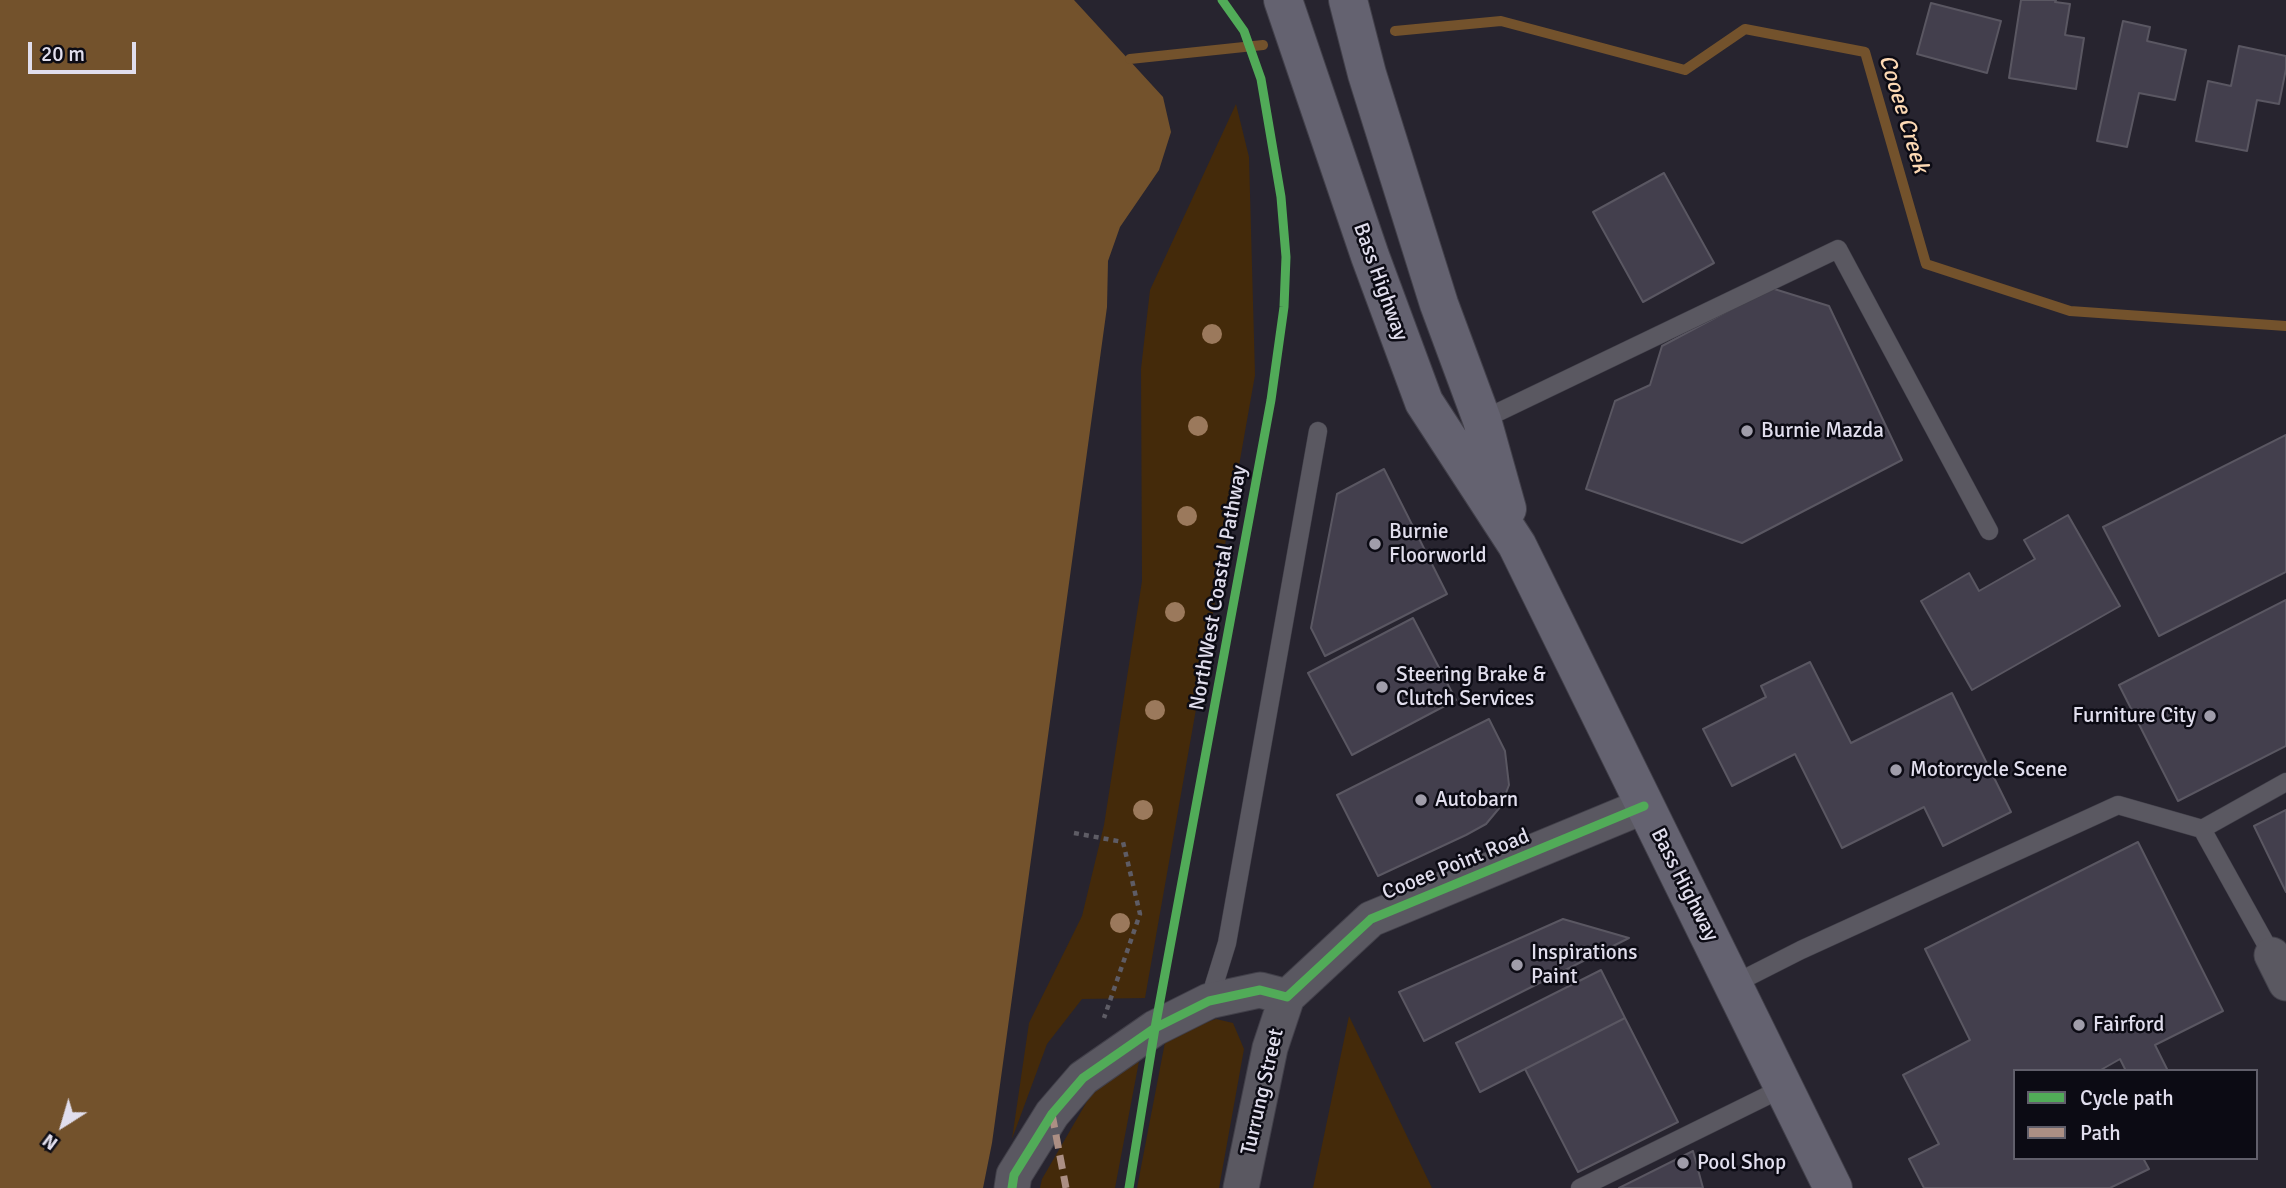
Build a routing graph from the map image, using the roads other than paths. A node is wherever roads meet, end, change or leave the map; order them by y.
1 (1283, 0) edge
2 (1348, 0) edge
3 (1482, 420) junction
4 (1318, 431) dead end
5 (1989, 531) dead end
6 (1517, 545) junction
7 (2286, 782) edge
8 (1644, 806) junction
9 (2202, 829) junction
10 (2279, 969) edge
11 (1734, 984) junction
12 (1287, 997) junction
13 (1209, 1001) junction
14 (1785, 1087) junction
15 (1012, 1188) edge
16 (1241, 1188) edge
17 (1580, 1188) edge
18 (1833, 1188) edge

1 - 6 highway, Bass Highway
2 - 3 highway, Bass Highway
3 - 5 lane
3 - 6 highway, Bass Highway
4 - 13 lane
6 - 8 highway, Bass Highway
7 - 9 lane
8 - 11 highway, Bass Highway
8 - 12 street, Cooee Point Road
9 - 10 lane
9 - 11 lane
11 - 14 highway, Bass Highway
12 - 13 street
12 - 16 street, Turrung Street
13 - 15 street
14 - 17 lane
14 - 18 highway, Bass Highway

